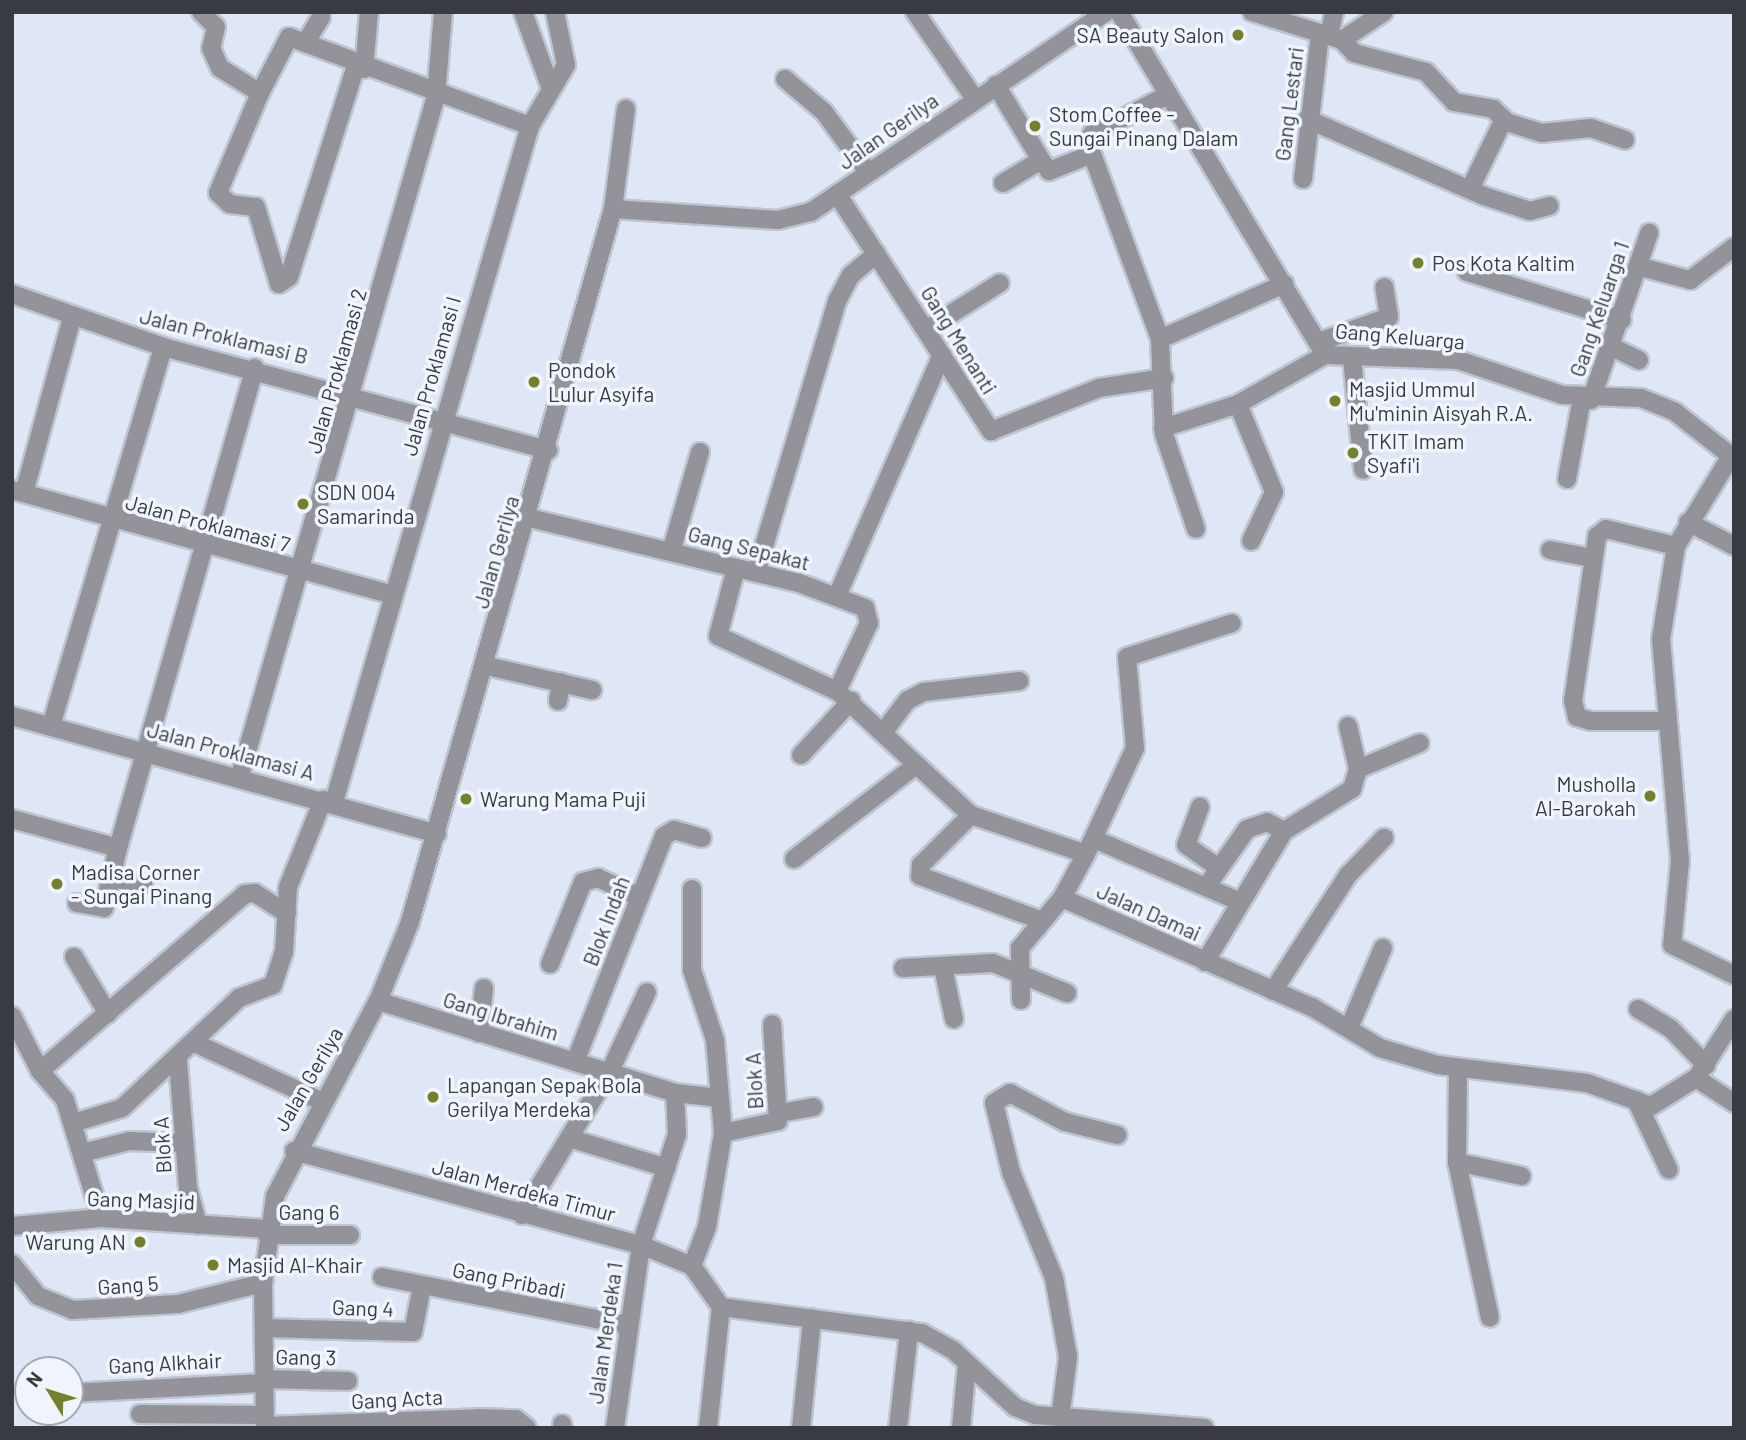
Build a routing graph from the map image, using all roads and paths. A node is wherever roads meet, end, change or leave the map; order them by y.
1 (201, 12) edge
2 (369, 12) edge
3 (443, 12) edge
4 (523, 12) edge
5 (555, 12) edge
6 (915, 12) edge
7 (1106, 12) edge
8 (1119, 12) edge
9 (1252, 12) edge
10 (1334, 12) edge
11 (1384, 12) edge
12 (321, 17) dead end
13 (1330, 37) junction
14 (298, 40) junction
15 (360, 68) junction
16 (785, 79) dead end
17 (996, 85) junction
18 (551, 89) junction
19 (260, 93) junction
20 (436, 96) junction
21 (1166, 96) junction
22 (975, 99) junction
23 (626, 109) dead end
24 (1307, 119) junction
25 (1506, 121) junction
26 (530, 126) junction
27 (1625, 140) dead end
28 (1092, 155) junction
29 (1041, 160) junction
30 (868, 172) junction
31 (1303, 179) dead end
32 (1003, 183) dead end
33 (1471, 189) junction
34 (837, 194) junction
35 (1549, 206) dead end
36 (613, 208) junction
37 (1649, 233) dead end
38 (1734, 247) edge
39 (876, 254) junction
40 (1641, 267) junction
41 (1467, 272) dead end
42 (1000, 283) dead end
43 (1284, 284) junction
44 (1384, 286) dead end
45 (12, 294) edge
46 (72, 317) junction
47 (1622, 320) junction
48 (927, 329) junction
49 (1160, 340) junction
50 (163, 347) junction
51 (1612, 347) junction
52 (1322, 349) junction
53 (942, 355) junction
54 (1352, 358) junction
55 (1639, 360) dead end
56 (255, 368) junction
57 (1164, 378) junction
58 (354, 393) junction
59 (1587, 399) junction
60 (1238, 404) junction
61 (443, 418) junction
62 (1163, 428) junction
63 (548, 450) junction
64 (700, 452) dead end
65 (1732, 454) edge
66 (1363, 469) dead end
67 (1567, 479) dead end
68 (18, 492) edge
69 (530, 519) junction
70 (115, 521) junction
71 (1688, 522) junction
72 (1196, 529) dead end
73 (1251, 541) dead end
74 (1676, 546) junction
75 (1734, 546) edge
76 (207, 547) junction
77 (1550, 550) dead end
78 (671, 552) junction
79 (1592, 558) junction
80 (736, 568) junction
81 (301, 572) junction
82 (756, 573) junction
83 (392, 595) junction
84 (837, 596) junction
85 (1232, 623) dead end
86 (487, 666) junction
87 (561, 681) junction
88 (1019, 681) dead end
89 (592, 690) dead end
90 (844, 696) junction
91 (558, 701) dead end
92 (12, 716) edge
93 (1665, 721) junction
94 (51, 726) junction
95 (1348, 726) dead end
96 (885, 730) junction
97 (1420, 743) dead end
98 (144, 751) junction
99 (801, 755) dead end
100 (916, 765) junction
101 (1358, 769) junction
102 (239, 779) junction
103 (329, 801) junction
104 (1200, 807) dead end
105 (971, 815) junction
106 (12, 819) edge
107 (1284, 831) junction
108 (437, 834) junction
109 (702, 838) dead end
110 (1384, 838) dead end
111 (1090, 846) junction
112 (118, 848) junction
113 (793, 859) dead end
114 (1217, 867) junction
115 (112, 878) junction
116 (143, 884) dead end
117 (1206, 887) junction
118 (692, 889) dead end
119 (640, 897) junction
120 (1062, 898) junction
121 (1238, 901) junction
122 (77, 903) dead end
123 (287, 914) junction
124 (1040, 920) junction
125 (1383, 948) dead end
126 (75, 957) dead end
127 (1205, 962) junction
128 (550, 964) dead end
129 (943, 967) junction
130 (903, 968) dead end
131 (1018, 969) junction
132 (1734, 975) edge
133 (484, 988) dead end
134 (1273, 991) junction
135 (647, 992) dead end
136 (1067, 993) dead end
137 (1021, 1000) dead end
138 (378, 1001) junction
139 (1638, 1009) dead end
140 (108, 1014) junction
141 (12, 1016) edge
142 (954, 1019) dead end
143 (1734, 1019) edge
144 (772, 1024) dead end
145 (1349, 1028) junction
146 (479, 1033) junction
147 (197, 1044) junction
148 (178, 1061) junction
149 (575, 1062) junction
150 (1458, 1069) junction
151 (40, 1070) junction
152 (610, 1071) junction
153 (1701, 1071) junction
154 (674, 1093) junction
155 (720, 1098) junction
156 (1636, 1100) junction
157 (323, 1102) junction
158 (1734, 1102) edge
159 (813, 1107) dead end
160 (780, 1113) junction
161 (73, 1123) junction
162 (723, 1133) junction
163 (1117, 1135) dead end
164 (569, 1138) junction
165 (183, 1143) junction
166 (294, 1151) junction
167 (82, 1153) junction
168 (1457, 1162) junction
169 (667, 1168) junction
170 (1670, 1170) dead end
171 (1521, 1176) dead end
172 (522, 1215) junction
173 (101, 1218) junction
174 (198, 1225) junction
175 (12, 1226) edge
176 (268, 1232) junction
177 (350, 1235) dead end
178 (641, 1245) junction
179 (12, 1264) edge
180 (692, 1266) junction
181 (382, 1278) dead end
182 (263, 1283) junction
183 (422, 1286) junction
184 (721, 1307) junction
185 (1490, 1318) dead end
186 (812, 1319) junction
187 (626, 1325) junction
188 (264, 1328) junction
189 (909, 1331) junction
190 (967, 1363) junction
191 (263, 1381) junction
192 (348, 1381) dead end
193 (84, 1392) edge
194 (140, 1414) dead end
195 (1066, 1422) edge
196 (265, 1423) edge
197 (320, 1426) edge
198 (527, 1428) edge
199 (615, 1428) edge
200 (708, 1428) edge
201 (801, 1428) edge
202 (898, 1428) edge
203 (961, 1428) edge
204 (1205, 1428) edge

1 - 19 street
2 - 15 street
3 - 20 street, Jalan Proklamasi 2
4 - 18 street
5 - 18 street, Jalan Proklamasi I
6 - 22 street
7 - 17 street, Jalan Gerilya
8 - 21 street, Gang Keluarga
9 - 13 street
10 - 13 street
11 - 13 street
12 - 14 street
13 - 24 street, Gang Lestari
13 - 25 street
14 - 15 street
14 - 19 street
15 - 19 street
15 - 20 street
16 - 30 street
17 - 22 street, Jalan Gerilya
17 - 29 street
18 - 26 street, Jalan Proklamasi I
20 - 26 street
20 - 58 street, Jalan Proklamasi 2
21 - 28 street
21 - 43 street, Gang Keluarga
22 - 30 street, Jalan Gerilya
23 - 36 street
24 - 31 street, Gang Lestari
24 - 33 street
25 - 27 street
25 - 33 street
26 - 61 street, Jalan Proklamasi I
28 - 29 street
28 - 49 street
29 - 32 street
30 - 34 street, Jalan Gerilya
33 - 35 street
34 - 36 street, Jalan Gerilya
34 - 39 street, Gang Menanti
36 - 63 street, Jalan Gerilya
37 - 40 street, Gang Keluarga 1
38 - 40 street
39 - 48 street, Gang Menanti
39 - 82 street
40 - 47 street, Gang Keluarga 1
41 - 47 street
42 - 48 street
43 - 49 street
43 - 52 street, Gang Keluarga
44 - 52 street
45 - 46 street, Jalan Proklamasi B
46 - 50 street, Jalan Proklamasi B
46 - 68 street
47 - 51 street, Gang Keluarga 1
48 - 53 street, Gang Menanti
49 - 57 street
50 - 56 street, Jalan Proklamasi B
50 - 70 street
51 - 55 street
51 - 59 street, Gang Keluarga 1
52 - 54 street, Gang Keluarga
52 - 60 street
53 - 57 street, Gang Menanti
53 - 84 street
54 - 59 street, Gang Keluarga
54 - 66 street
56 - 58 street, Jalan Proklamasi B
56 - 76 street
57 - 62 street
58 - 61 street, Jalan Proklamasi B
58 - 81 street, Jalan Proklamasi 2
59 - 65 street, Gang Keluarga
59 - 67 street, Gang Keluarga 1
60 - 62 street
60 - 73 street
61 - 63 street, Jalan Proklamasi B
61 - 83 street, Jalan Proklamasi I
62 - 72 street
63 - 69 street, Jalan Gerilya
64 - 78 street
65 - 71 street, Gang Keluarga
68 - 70 street, Jalan Proklamasi 7
69 - 78 street, Gang Sepakat
69 - 86 street, Jalan Gerilya
70 - 76 street, Jalan Proklamasi 7
70 - 94 street
71 - 74 street, Gang Keluarga
71 - 75 street
74 - 79 street
74 - 93 street, Gang Keluarga
76 - 81 street, Jalan Proklamasi 7
76 - 98 street
77 - 79 street
78 - 80 street, Gang Sepakat
79 - 93 street
80 - 82 street, Gang Sepakat
80 - 90 street, Jalan Damai
81 - 83 street, Jalan Proklamasi 7
81 - 102 street, Jalan Proklamasi 2
82 - 84 street, Gang Sepakat
83 - 103 street, Jalan Proklamasi I
84 - 90 street, Gang Sepakat
85 - 111 street
86 - 87 street
86 - 108 street, Jalan Gerilya
87 - 89 street
87 - 91 street
88 - 96 street
90 - 96 street, Jalan Damai
90 - 99 street
92 - 94 street, Jalan Proklamasi A
93 - 132 street, Gang Keluarga
94 - 98 street, Jalan Proklamasi A
95 - 101 street
96 - 100 street, Jalan Damai
97 - 101 street
98 - 102 street, Jalan Proklamasi A
98 - 112 street
100 - 105 street, Jalan Damai
100 - 113 street
101 - 107 street
102 - 103 street, Jalan Proklamasi A
103 - 108 street, Jalan Proklamasi A
103 - 123 street, Jalan Proklamasi I
104 - 114 street
105 - 111 street, Jalan Damai
105 - 124 street
106 - 112 street
107 - 114 street
107 - 121 street
108 - 138 street, Jalan Gerilya
109 - 119 street, Blok Indah
110 - 134 street
111 - 117 street
111 - 120 street, Jalan Damai
112 - 115 street
114 - 117 street
115 - 116 street
115 - 122 street
117 - 121 street
118 - 155 street
119 - 128 street
119 - 149 street, Blok Indah
120 - 124 street
120 - 127 street, Jalan Damai
121 - 127 street
123 - 140 street
123 - 147 street, Jalan Proklamasi I
124 - 131 street
125 - 145 street
126 - 140 street
127 - 134 street, Jalan Damai
129 - 130 street
129 - 131 street
129 - 142 street
131 - 136 street
131 - 137 street
133 - 146 street
134 - 145 street, Jalan Damai
135 - 152 street
138 - 146 street, Gang Ibrahim
138 - 157 street, Jalan Gerilya
139 - 153 street
140 - 151 street
141 - 151 street
143 - 153 street
144 - 160 street, Blok A
145 - 150 street, Jalan Damai
146 - 149 street, Gang Ibrahim
147 - 148 street
147 - 157 street
148 - 161 street
148 - 165 street, Blok A
149 - 152 street, Gang Ibrahim
150 - 156 street, Jalan Damai
150 - 168 street
151 - 161 street
152 - 154 street, Gang Ibrahim
152 - 164 street
153 - 156 street, Jalan Damai
153 - 158 street
154 - 155 street, Gang Ibrahim
154 - 169 street, Jalan Merdeka 1
155 - 162 street
156 - 170 street
157 - 166 street, Jalan Gerilya
159 - 160 street
160 - 162 street, Blok A
161 - 167 street
162 - 180 street
163 - 195 street
164 - 169 street
164 - 172 street
165 - 167 street
165 - 174 street, Blok A
166 - 172 street, Jalan Merdeka Timur
166 - 176 street, Jalan Gerilya
167 - 173 street
168 - 171 street
168 - 185 street
169 - 178 street, Jalan Merdeka 1
172 - 178 street, Jalan Merdeka Timur
173 - 174 street, Gang Masjid
173 - 175 street, Gang Masjid
174 - 176 street, Gang Masjid
176 - 177 street, Gang 6
176 - 182 street, Jalan Gerilya
178 - 180 street, Jalan Merdeka Timur
178 - 187 street, Jalan Merdeka 1
179 - 182 street, Gang 5
180 - 184 street
181 - 183 street, Gang Pribadi
182 - 188 street, Jalan Gerilya
183 - 187 street, Gang Pribadi
183 - 188 street, Gang 4
184 - 186 street
184 - 200 street
186 - 189 street
186 - 201 street
187 - 199 street, Jalan Merdeka 1
188 - 191 street, Jalan Gerilya
189 - 190 street
189 - 202 street
190 - 195 street
190 - 203 street
191 - 192 street, Gang 3
191 - 193 street, Gang Alkhair
191 - 196 street, Jalan Gerilya
194 - 196 street, Gang Acta
195 - 204 street
196 - 197 street, Gang Acta
197 - 198 street, Gang Acta

